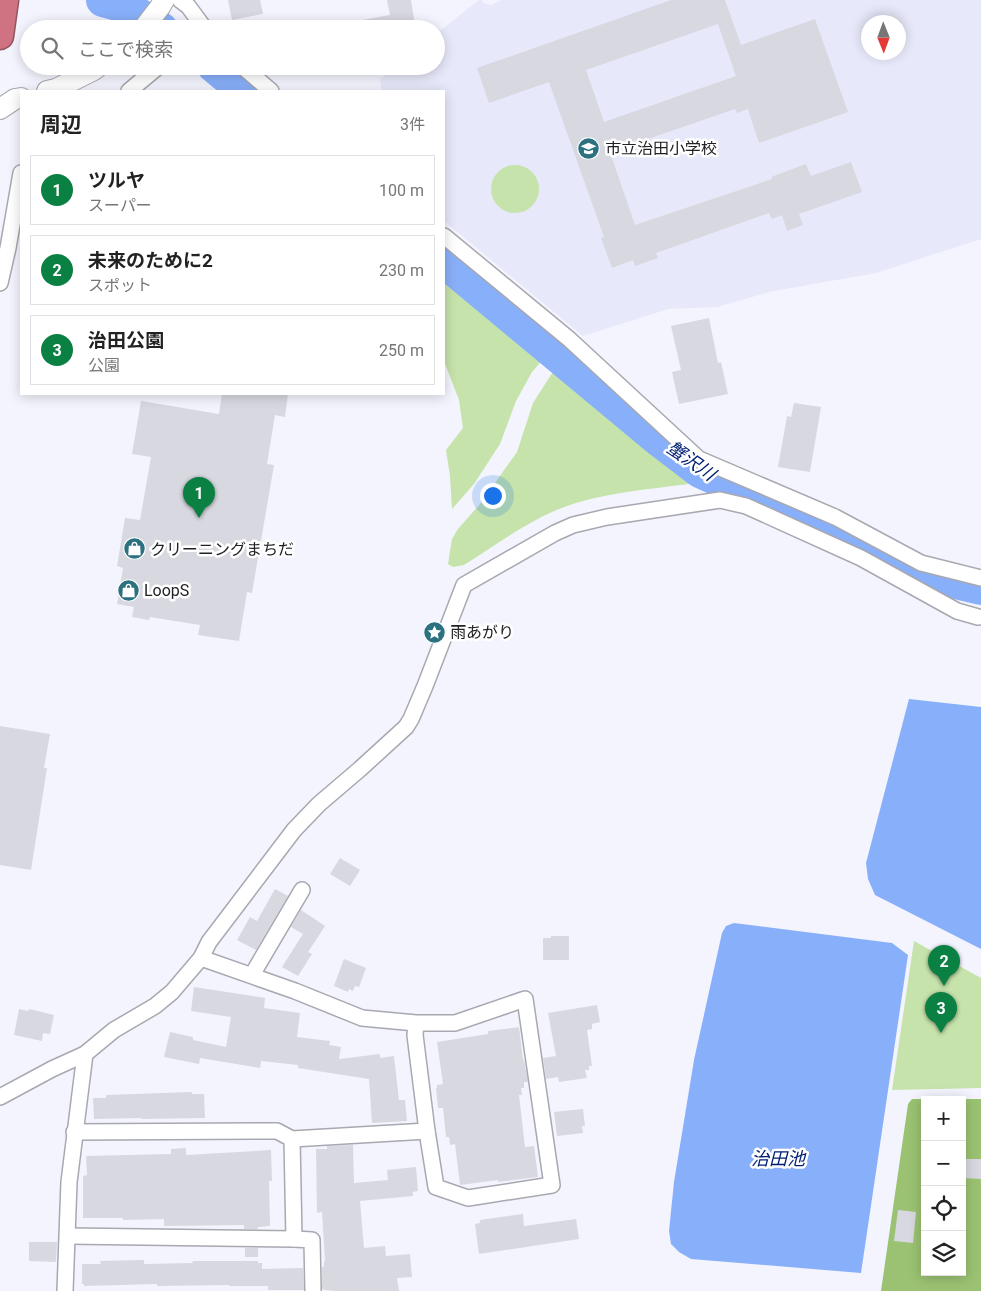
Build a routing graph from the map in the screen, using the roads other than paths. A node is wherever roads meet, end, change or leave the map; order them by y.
1 (6, 0) edge
2 (180, 0) edge
3 (162, 3) edge
4 (150, 20) edge
5 (198, 20) edge
6 (1, 32) edge
7 (84, 75) edge
8 (148, 75) edge
9 (252, 75) edge
10 (52, 90) edge
11 (130, 90) edge
12 (270, 90) edge
13 (20, 98) edge
14 (0, 109) edge
15 (20, 177) edge
16 (445, 237) edge
17 (4, 247) edge
18 (0, 283) edge
19 (981, 578) edge
20 (978, 617) dead end
21 (302, 890) dead end
22 (201, 958) junction
23 (252, 975) junction
24 (416, 1024) junction
25 (85, 1054) junction
26 (0, 1097) edge
27 (426, 1131) junction
28 (74, 1132) junction
29 (292, 1139) junction
30 (68, 1236) junction
31 (294, 1239) junction
32 (66, 1291) edge
33 (313, 1291) edge

1 - 6 highway
2 - 5 street
3 - 4 main road
7 - 10 main road
8 - 11 street
9 - 12 street
13 - 14 main road
15 - 17 street
16 - 19 street
17 - 18 street
20 - 22 street
21 - 23 street
22 - 23 street
22 - 25 street
23 - 24 street
24 - 27 street
24 - 27 street
25 - 26 street
25 - 28 street
27 - 29 street
28 - 29 street
28 - 30 street
29 - 31 street
30 - 31 street
30 - 32 street
31 - 33 street

